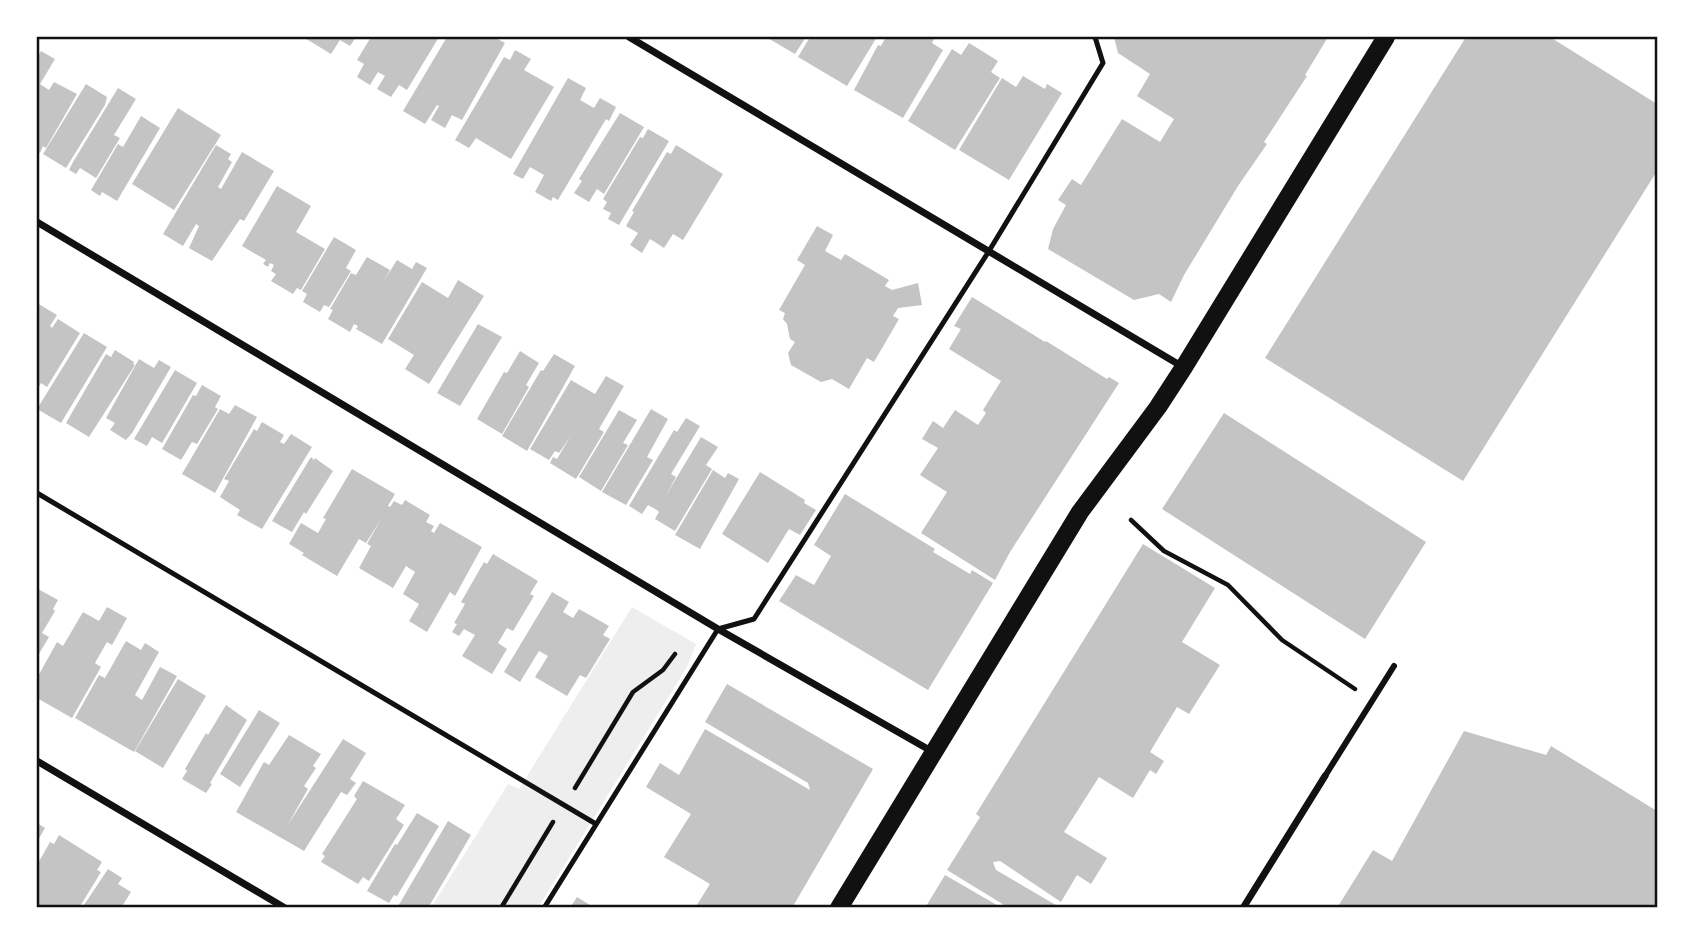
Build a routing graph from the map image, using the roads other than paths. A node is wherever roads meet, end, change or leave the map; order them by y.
1 (629, 37) edge
2 (1096, 37) edge
3 (1386, 37) edge
4 (37, 222) edge
5 (989, 251) junction
6 (1184, 368) junction
7 (37, 493) edge
8 (718, 629) junction
9 (1395, 666) dead end
10 (933, 752) junction
11 (37, 761) edge
12 (1325, 776) joint
13 (596, 824) junction
14 (285, 908) edge
15 (544, 908) edge
16 (839, 908) edge
17 (1243, 908) edge

1 - 5 street
2 - 5 lane
3 - 6 main road
4 - 8 street
5 - 6 street
5 - 8 lane
6 - 10 main road
7 - 13 lane
8 - 10 street
8 - 13 lane
9 - 12 street
10 - 16 main road
11 - 14 street
12 - 17 street
13 - 15 lane

